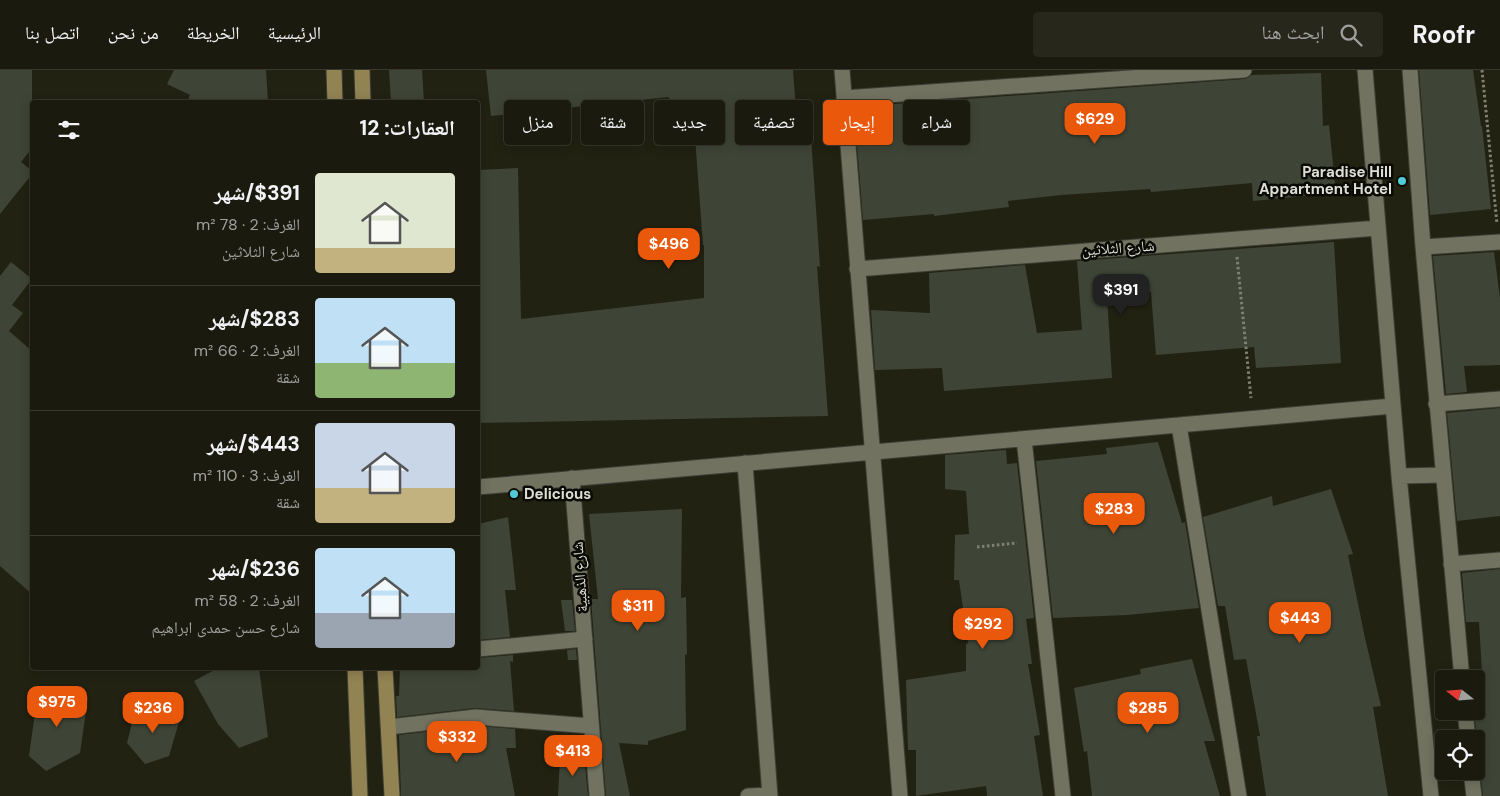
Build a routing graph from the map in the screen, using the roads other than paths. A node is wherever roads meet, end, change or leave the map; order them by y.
1 (334, 70) edge
2 (362, 70) edge
3 (842, 70) edge
4 (1244, 70) edge
5 (1365, 70) edge
6 (1410, 70) edge
7 (844, 98) junction
8 (335, 100) edge
9 (363, 100) edge
10 (1378, 228) junction
11 (1499, 242) edge
12 (1423, 247) junction
13 (857, 269) junction
14 (1500, 399) edge
15 (1436, 404) junction
16 (1393, 406) junction
17 (1179, 425) junction
18 (1024, 439) junction
19 (872, 452) junction
20 (744, 463) junction
21 (1443, 475) junction
22 (1399, 476) junction
23 (572, 478) junction
24 (480, 487) edge
25 (1500, 560) edge
26 (1451, 564) junction
27 (585, 639) junction
28 (480, 649) edge
29 (355, 670) edge
30 (386, 670) edge
31 (1461, 670) edge
32 (388, 726) junction
33 (591, 726) junction
34 (1472, 780) edge
35 (770, 795) edge
36 (360, 796) edge
37 (392, 796) edge
38 (597, 796) edge
39 (748, 796) edge
40 (900, 796) edge
41 (1063, 796) edge
42 (1238, 796) edge
43 (1431, 796) edge
44 (1474, 796) edge

1 - 8 main road
2 - 9 main road
3 - 7 street
4 - 7 street
5 - 10 street
6 - 12 street
7 - 13 street
10 - 13 street, شارع الثلاثين
10 - 16 street
11 - 12 street
12 - 15 street
13 - 19 street
14 - 15 street
15 - 21 street
16 - 17 street
16 - 22 street
17 - 18 street
17 - 42 street
18 - 19 street
18 - 41 street
19 - 20 street
19 - 40 street
20 - 23 street
20 - 35 street
21 - 22 street
21 - 26 street
22 - 43 street
23 - 24 street
23 - 27 street, شارع الذهبية
25 - 26 street
26 - 31 street
27 - 28 street
27 - 33 street, شارع الذهبية
29 - 36 main road
30 - 32 main road
32 - 33 street
32 - 37 main road
33 - 38 street, شارع الذهبية
34 - 44 street
35 - 39 street

